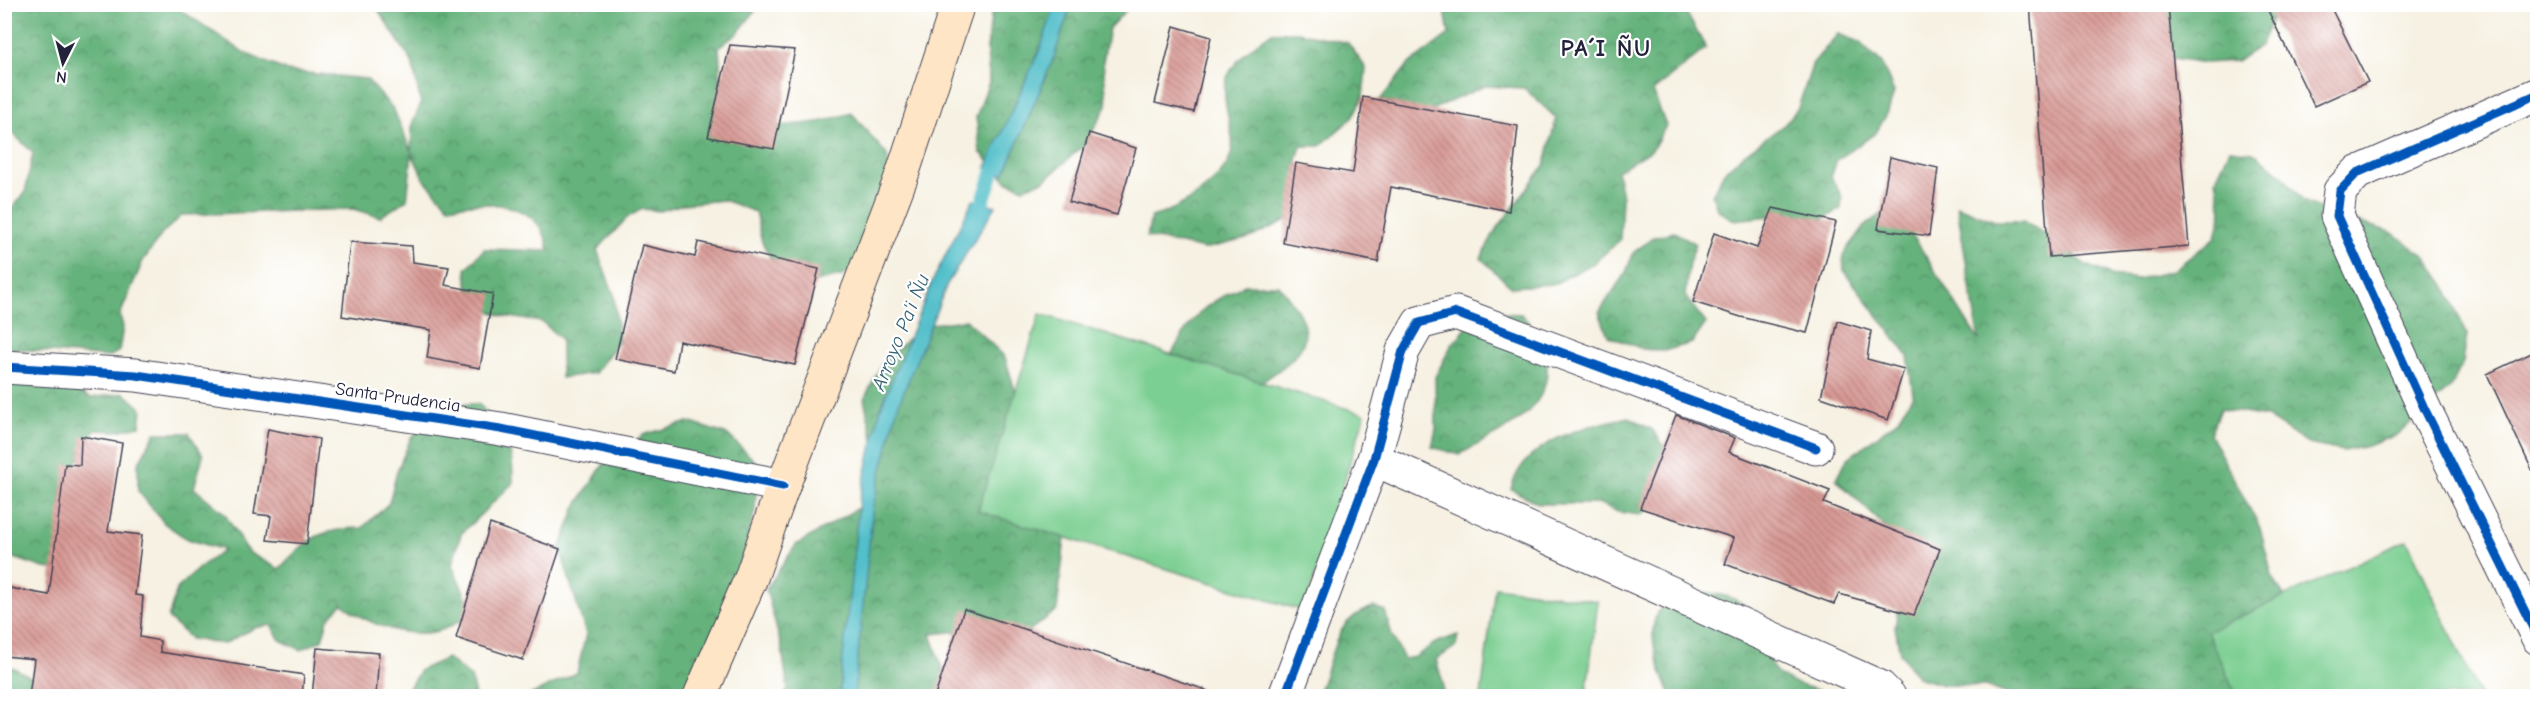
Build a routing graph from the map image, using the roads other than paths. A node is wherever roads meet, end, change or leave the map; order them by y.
1 (958, 4) edge
2 (2538, 94) edge
3 (4, 367) edge
4 (1816, 448) dead end
5 (1374, 459) junction
6 (783, 486) junction
7 (2538, 639) edge
8 (700, 696) edge
9 (1285, 696) edge
10 (1889, 696) edge

1 - 6 main road
2 - 7 street
3 - 6 street, Santa Prudencia
4 - 5 street
5 - 9 street
5 - 10 street
6 - 8 main road

